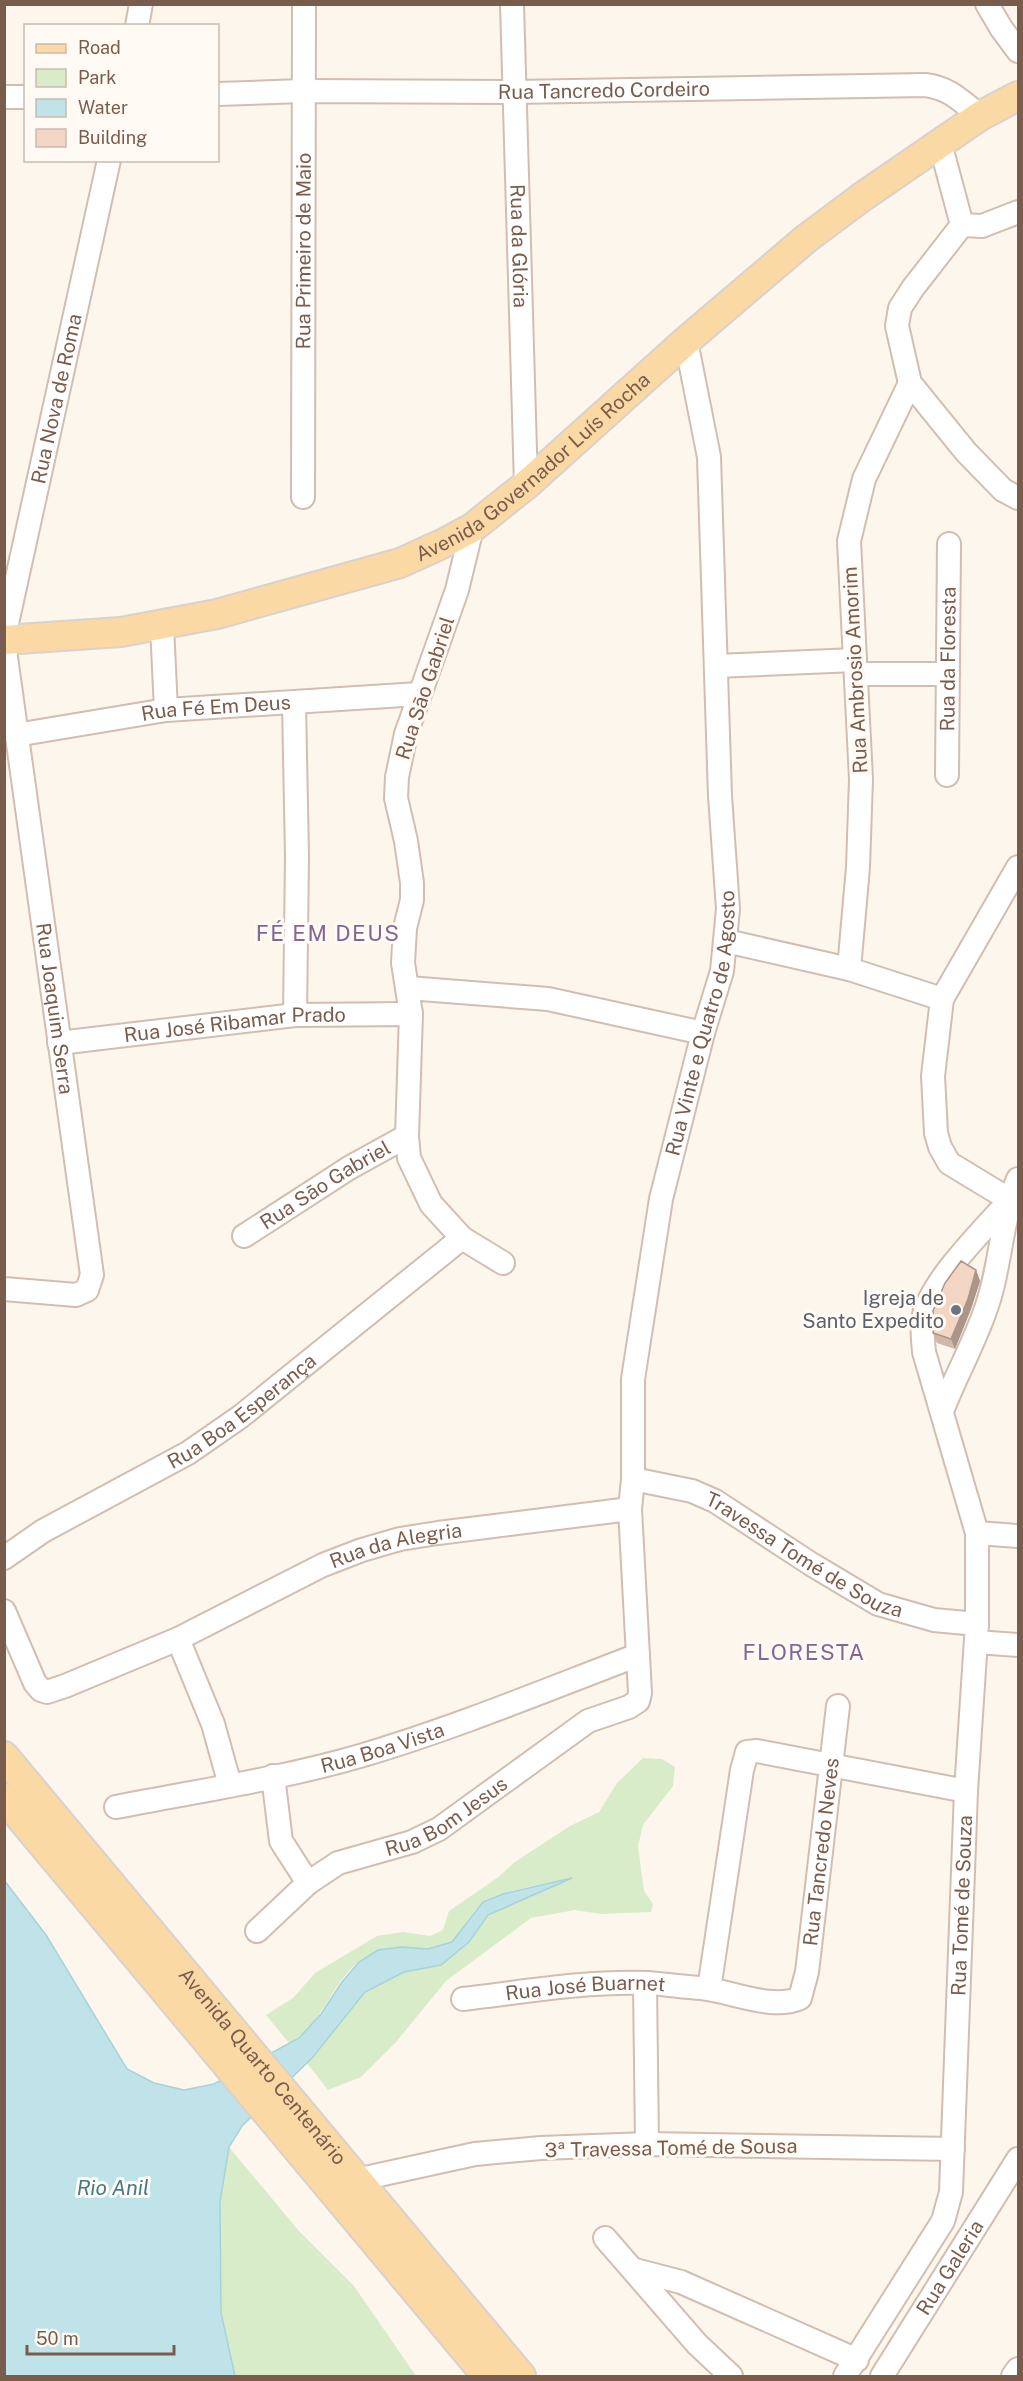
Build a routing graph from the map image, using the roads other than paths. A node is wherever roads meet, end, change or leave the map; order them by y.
1 (141, 4) edge
2 (304, 4) edge
3 (512, 4) edge
4 (987, 4) edge
5 (137, 24) edge
6 (1018, 51) edge
7 (1018, 75) edge
8 (302, 91) junction
9 (514, 92) junction
10 (219, 94) edge
11 (1018, 96) edge
12 (4, 97) edge
13 (24, 97) edge
14 (980, 116) junction
15 (940, 143) junction
16 (109, 162) edge
17 (1018, 212) edge
18 (962, 225) junction
19 (686, 341) junction
20 (910, 383) junction
21 (526, 485) junction
22 (303, 497) dead end
23 (1018, 498) edge
24 (472, 528) junction
25 (949, 544) dead end
26 (162, 626) junction
27 (4, 640) edge
28 (716, 666) junction
29 (856, 667) junction
30 (948, 674) junction
31 (419, 694) junction
32 (294, 703) junction
33 (166, 710) junction
34 (12, 723) edge
35 (947, 775) dead end
36 (1018, 867) edge
37 (726, 941) junction
38 (849, 969) junction
39 (408, 988) junction
40 (942, 999) junction
41 (411, 1014) junction
42 (295, 1015) junction
43 (703, 1033) junction
44 (59, 1043) junction
45 (407, 1136) junction
46 (1014, 1190) edge
47 (244, 1236) dead end
48 (462, 1238) junction
49 (503, 1263) dead end
50 (4, 1289) edge
51 (942, 1411) junction
52 (633, 1479) junction
53 (630, 1509) junction
54 (977, 1533) junction
55 (1018, 1536) edge
56 (4, 1558) edge
57 (4, 1611) edge
58 (976, 1633) junction
59 (178, 1639) junction
60 (1018, 1645) edge
61 (638, 1655) junction
62 (638, 1701) joint
63 (838, 1706) dead end
64 (4, 1756) edge
65 (832, 1766) junction
66 (273, 1776) junction
67 (230, 1785) junction
68 (966, 1791) junction
69 (4, 1798) edge
70 (116, 1807) dead end
71 (308, 1883) junction
72 (257, 1931) dead end
73 (645, 1983) junction
74 (709, 1989) junction
75 (800, 1998) joint
76 (463, 1999) dead end
77 (214, 2028) junction
78 (298, 2130) junction
79 (647, 2144) junction
80 (953, 2149) junction
81 (1018, 2159) edge
82 (356, 2180) junction
83 (605, 2238) dead end
84 (635, 2270) junction
85 (851, 2368) edge
86 (1018, 2368) edge
87 (488, 2376) edge
88 (521, 2376) edge
89 (731, 2376) edge
90 (882, 2376) edge
91 (1013, 2376) edge

1 - 5 street
2 - 8 street, Rua Primeiro de Maio
3 - 9 street, Rua da Glória
4 - 6 street
7 - 14 main road, Avenida Governador Luís Rocha
8 - 9 street, Rua Tancredo Cordeiro
8 - 10 street, Rua Tancredo Cordeiro
8 - 22 street, Rua Primeiro de Maio
9 - 14 street, Rua Tancredo Cordeiro
9 - 21 street, Rua da Glória
11 - 14 main road, Avenida Governador Luís Rocha
12 - 13 street
14 - 15 main road, Avenida Governador Luís Rocha
15 - 18 street
15 - 19 main road, Avenida Governador Luís Rocha
16 - 27 street, Rua Nova de Roma
17 - 18 street
18 - 20 street
19 - 21 main road, Avenida Governador Luís Rocha
19 - 28 street, Rua Vinte e Quatro de Agosto
20 - 23 street
20 - 29 street, Rua Ambrosio Amorim
21 - 24 main road, Avenida Governador Luís Rocha
24 - 26 main road, Avenida Governador Luís Rocha
24 - 31 street, Rua São Gabriel
25 - 30 street, Rua da Floresta
26 - 27 main road, Avenida Governador Luís Rocha
26 - 33 street
27 - 34 street, Rua Joaquim Serra
28 - 29 street
28 - 37 street, Rua Vinte e Quatro de Agosto
29 - 30 street
29 - 38 street, Rua Ambrosio Amorim
30 - 35 street, Rua da Floresta
31 - 32 street, Rua Fé Em Deus
31 - 39 street, Rua São Gabriel
32 - 33 street, Rua Fé Em Deus
32 - 42 street
33 - 34 street, Rua Fé Em Deus
34 - 44 street, Rua Joaquim Serra
36 - 40 street
37 - 38 street
37 - 43 street, Rua Vinte e Quatro de Agosto
38 - 40 street
39 - 41 street, Rua São Gabriel
39 - 43 street
40 - 46 street
41 - 42 street, Rua José Ribamar Prado
41 - 45 street, Rua São Gabriel
42 - 44 street, Rua José Ribamar Prado
43 - 52 street, Rua Vinte e Quatro de Agosto
44 - 50 street, Rua Joaquim Serra
45 - 47 street, Rua São Gabriel
45 - 48 street, Rua São Gabriel
46 - 51 street
46 - 51 street, Rua Tomé de Souza
48 - 49 street, Rua São Gabriel
48 - 56 street, Rua Boa Esperança
51 - 54 street, Rua Tomé de Souza
52 - 53 street, Rua Vinte e Quatro de Agosto
52 - 58 street, Travessa Tomé de Souza
53 - 59 street, Rua da Alegria
53 - 61 street, Rua Vinte e Quatro de Agosto
54 - 55 street
54 - 58 street, Rua Tomé de Souza
57 - 59 street, Rua da Alegria
58 - 60 street, Travessa Tomé de Souza
58 - 68 street, Rua Tomé de Souza
59 - 67 street
61 - 62 street, Rua Vinte e Quatro de Agosto
61 - 66 street, Rua Boa Vista
62 - 71 street, Rua Bom Jesus
63 - 65 street, Rua Tancredo Neves
64 - 77 main road, Avenida Quarto Centenário
65 - 68 street
65 - 74 street
65 - 75 street, Rua Tancredo Neves
66 - 67 street, Rua Boa Vista
66 - 71 street
67 - 70 street, Rua Boa Vista
68 - 80 street, Rua Tomé de Souza
69 - 77 main road, Avenida Quarto Centenário
71 - 72 street, Rua Bom Jesus
73 - 74 street, Rua José Buarnet
73 - 76 street, Rua José Buarnet
73 - 79 street
74 - 75 street, Rua José Buarnet
77 - 78 main road, Avenida Quarto Centenário
78 - 82 main road, Avenida Quarto Centenário
78 - 87 main road, Avenida Quarto Centenário
79 - 80 street, 3ª Travessa Tomé de Sousa
79 - 82 street, 3ª Travessa Tomé de Sousa
80 - 85 street, Rua Tomé de Souza
81 - 90 street, Rua Galeria
82 - 88 main road, Avenida Quarto Centenário
83 - 84 street
84 - 85 street
84 - 89 street
86 - 91 street

